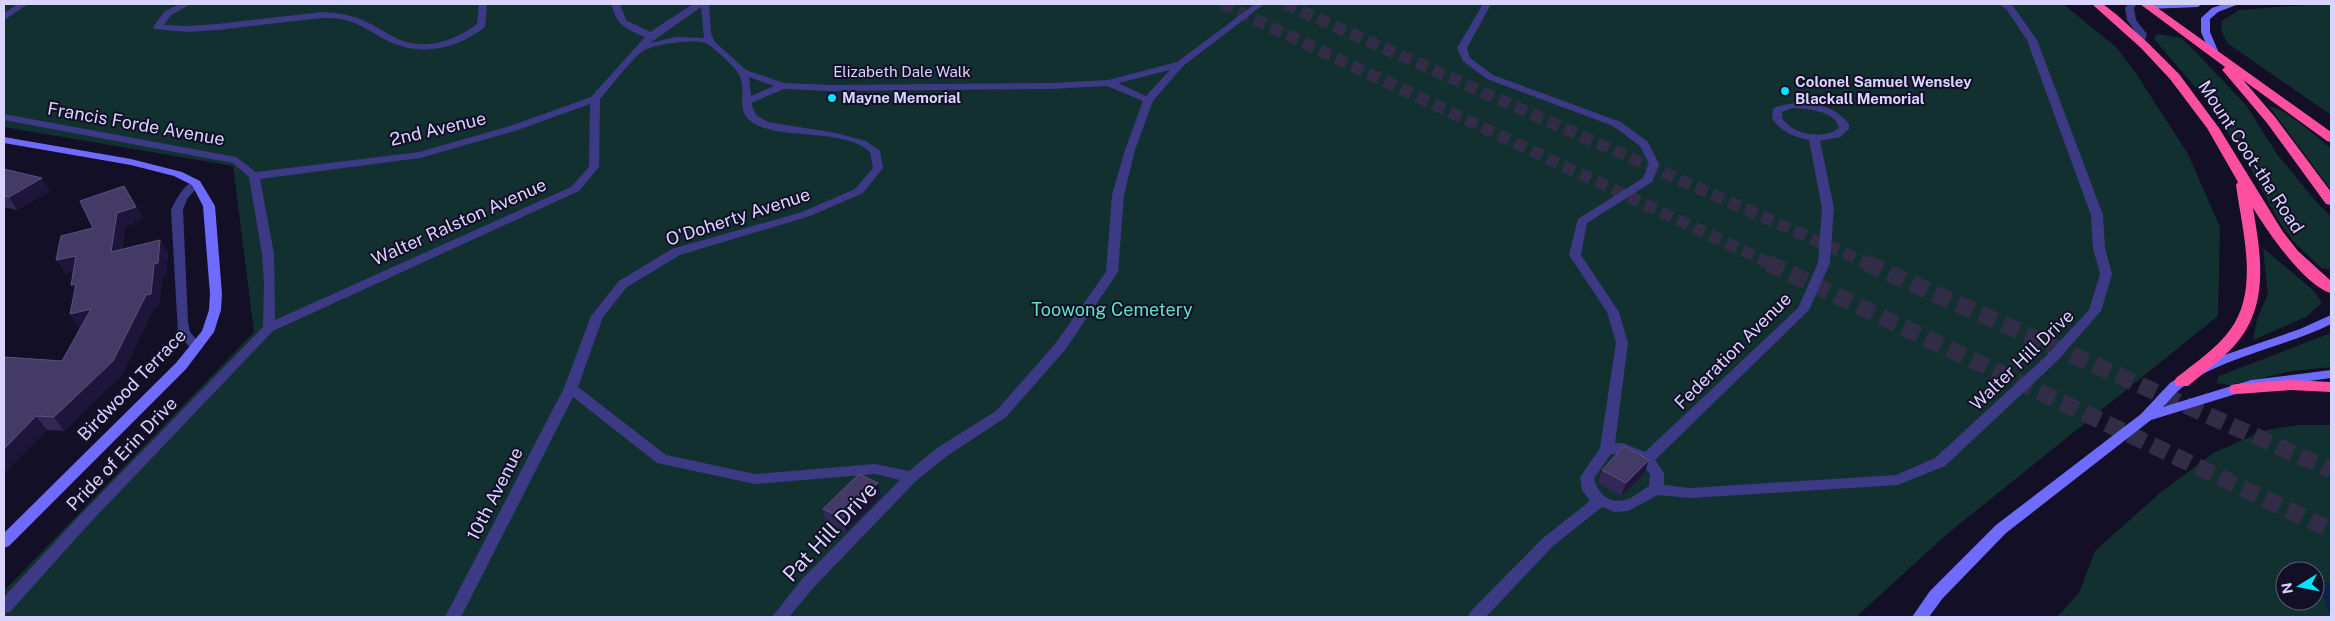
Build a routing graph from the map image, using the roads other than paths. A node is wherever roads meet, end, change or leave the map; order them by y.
1 (24, 4) edge
2 (188, 4) edge
3 (483, 4) edge
4 (616, 4) edge
5 (699, 4) edge
6 (705, 4) edge
7 (1260, 4) edge
8 (1487, 4) edge
9 (2003, 4) edge
10 (2097, 4) edge
11 (2134, 4) edge
12 (2198, 4) edge
13 (2235, 4) edge
14 (2147, 5) edge
15 (4, 17) edge
16 (651, 36) junction
17 (2141, 41) junction
18 (710, 42) junction
19 (642, 48) junction
20 (2214, 52) junction
21 (1180, 64) junction
22 (744, 72) junction
23 (1108, 83) junction
24 (782, 86) junction
25 (595, 99) junction
26 (1148, 100) junction
27 (746, 102) junction
28 (4, 116) edge
29 (1814, 138) junction
30 (2331, 138) edge
31 (4, 140) edge
32 (254, 176) junction
33 (2242, 176) junction
34 (196, 183) junction
35 (2331, 201) edge
36 (2331, 288) edge
37 (2331, 319) edge
38 (269, 328) junction
39 (197, 347) junction
40 (2331, 374) edge
41 (2182, 382) junction
42 (2331, 387) edge
43 (571, 388) junction
44 (2237, 389) junction
45 (2146, 417) junction
46 (1607, 449) junction
47 (1647, 459) junction
48 (911, 477) junction
49 (1656, 489) junction
50 (1600, 501) junction
51 (4, 542) edge
52 (4, 607) edge
53 (453, 617) edge
54 (780, 617) edge
55 (1476, 617) edge
56 (1920, 617) edge

1 - 15 lane
2 - 3 lane
4 - 16 lane
5 - 16 lane
6 - 18 lane
7 - 21 lane
8 - 46 lane
9 - 49 lane, Walter Hill Drive
10 - 17 highway, Mount Coot-tha Road
11 - 14 lane
11 - 17 lane
12 - 14 main road
13 - 20 main road
14 - 20 highway, Mount Coot-tha Road
16 - 19 lane
17 - 33 highway, Mount Coot-tha Road
18 - 19 lane
18 - 22 lane, Elizabeth Dale Walk
19 - 25 lane
20 - 30 highway
20 - 35 highway
21 - 23 lane
21 - 26 lane
22 - 24 lane, Elizabeth Dale Walk
22 - 27 lane
23 - 24 lane, Elizabeth Dale Walk
23 - 26 lane
24 - 27 lane
25 - 32 lane, 2nd Avenue
25 - 38 lane, Walter Ralston Avenue
26 - 48 lane, Pat Hill Drive
27 - 43 lane, O'Doherty Avenue
28 - 32 lane, Francis Forde Avenue
29 - 29 lane
29 - 47 lane, Federation Avenue
31 - 34 main road
32 - 38 lane
33 - 36 highway, Mount Coot-tha Road
33 - 41 highway
34 - 39 main road, Birdwood Terrace
34 - 39 lane
37 - 41 main road
38 - 52 lane, Pride of Erin Drive
39 - 51 main road, Birdwood Terrace
40 - 44 main road
41 - 45 main road
42 - 44 highway
43 - 48 lane
43 - 53 lane, 10th Avenue
44 - 45 main road
45 - 56 main road
46 - 47 lane
46 - 50 lane
47 - 49 lane
48 - 54 lane, Pat Hill Drive
49 - 50 lane
50 - 55 lane

